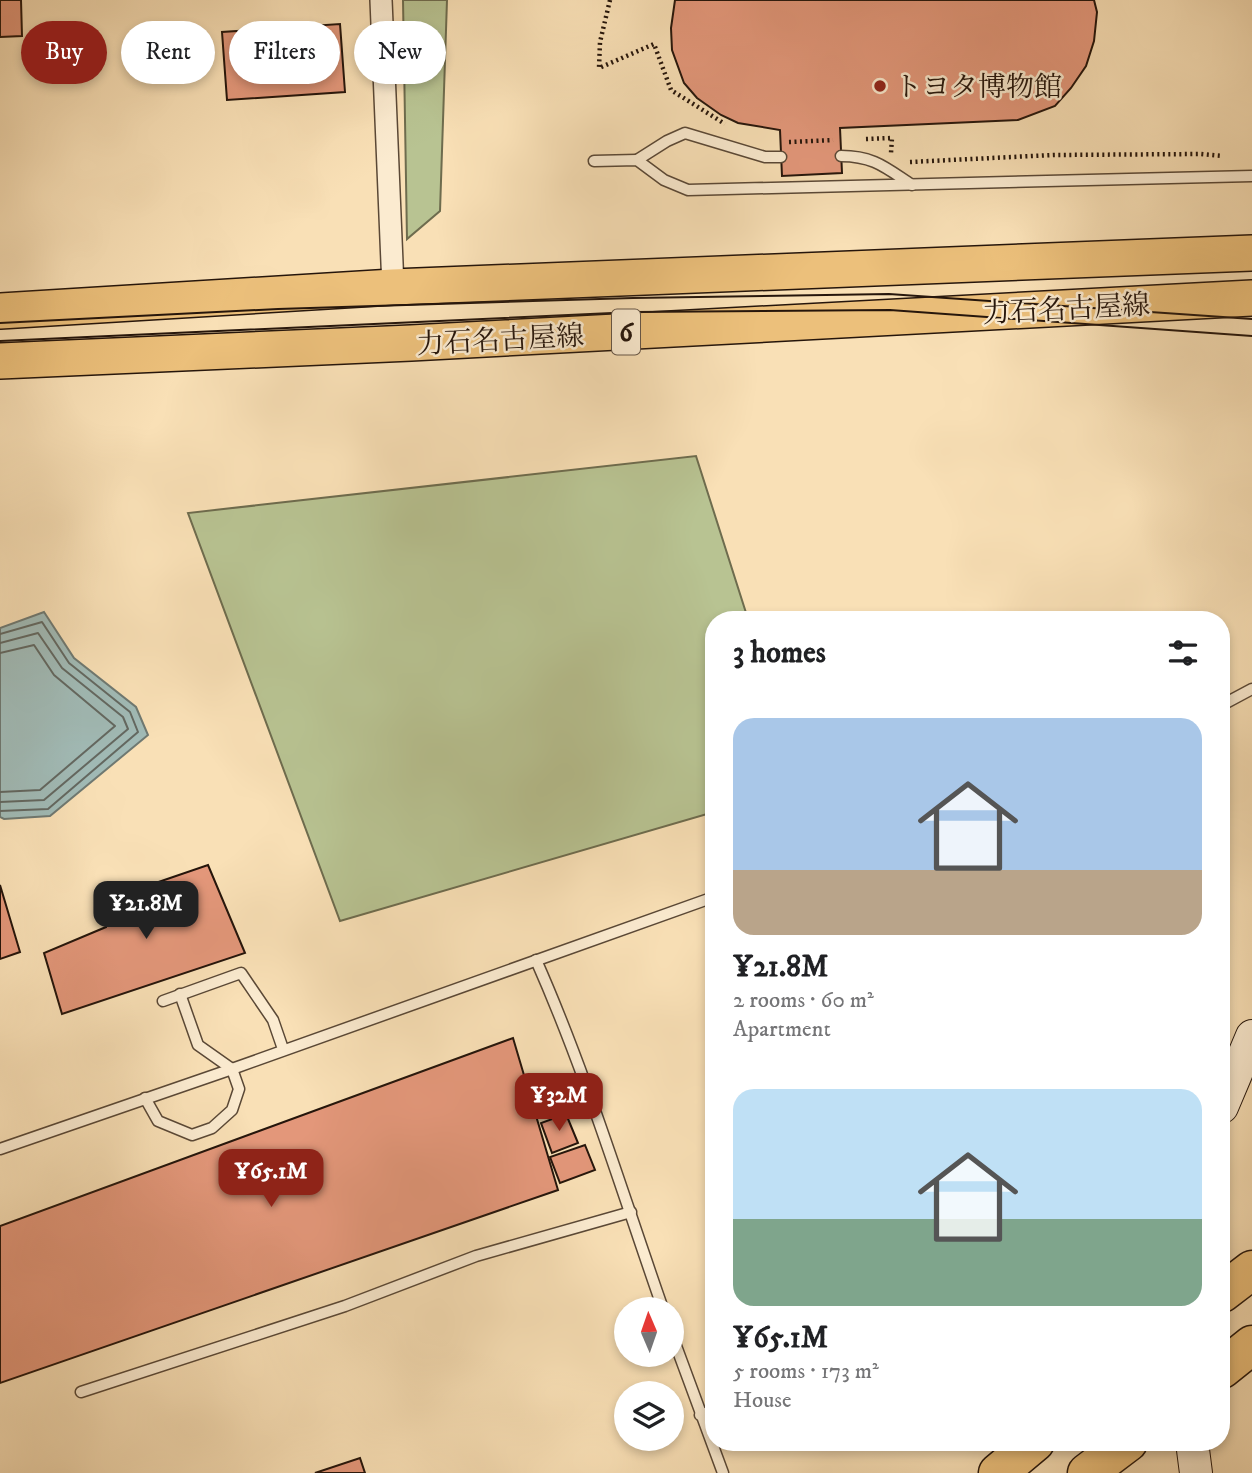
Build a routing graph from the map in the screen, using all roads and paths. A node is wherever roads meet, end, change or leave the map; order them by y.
1 (381, 0) edge
2 (610, 0) edge
3 (730, 127) dead end
4 (841, 140) dead end
5 (854, 140) dead end
6 (778, 142) dead end
7 (841, 156) dead end
8 (781, 157) dead end
9 (1234, 157) dead end
10 (637, 160) junction
11 (594, 161) dead end
12 (904, 162) dead end
13 (890, 163) dead end
14 (1252, 176) edge
15 (912, 185) junction
16 (1252, 254) edge
17 (394, 288) junction
18 (1252, 298) edge
19 (0, 311) edge
20 (0, 361) edge
21 (1252, 689) edge
22 (1230, 701) edge
23 (705, 900) edge
24 (536, 960) junction
25 (180, 993) junction
26 (163, 1001) dead end
27 (1252, 1035) edge
28 (283, 1049) junction
29 (232, 1069) junction
30 (1230, 1088) edge
31 (145, 1098) junction
32 (0, 1149) edge
33 (631, 1212) junction
34 (1252, 1270) edge
35 (1230, 1287) edge
36 (659, 1297) edge
37 (1252, 1345) edge
38 (1230, 1363) edge
39 (683, 1367) edge
40 (81, 1392) dead end
41 (705, 1413) edge
42 (700, 1415) junction
43 (705, 1428) edge
44 (714, 1451) edge
45 (1024, 1451) edge
46 (1116, 1451) edge
47 (1193, 1451) edge
48 (723, 1473) edge
49 (998, 1473) edge
50 (1087, 1473) edge
51 (1196, 1473) edge

1 - 17 street
2 - 3 path
4 - 6 path
5 - 13 path
7 - 15 lane
8 - 10 lane
9 - 12 path
10 - 11 lane
10 - 15 lane
14 - 15 lane
16 - 17 main road, 力石名古屋線 / 6
17 - 19 main road, 力石名古屋線 / 6
18 - 20 main road, 力石名古屋線 / 6
21 - 22 lane
23 - 24 lane
24 - 28 lane
24 - 33 lane
25 - 26 lane
25 - 28 lane
25 - 29 lane
27 - 30 main road
28 - 29 lane
29 - 31 lane
29 - 31 lane
31 - 32 lane
33 - 36 lane
33 - 40 lane
34 - 35 highway
37 - 38 highway
39 - 42 lane
41 - 42 lane
42 - 43 lane
44 - 48 lane
45 - 49 highway
46 - 50 highway
47 - 51 main road

